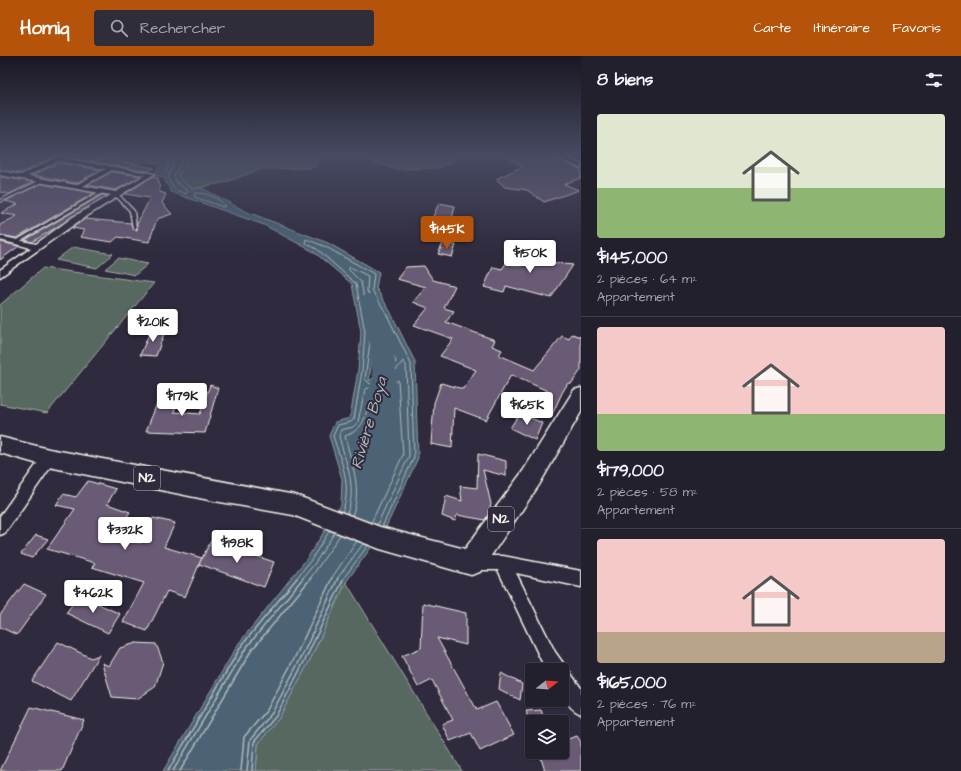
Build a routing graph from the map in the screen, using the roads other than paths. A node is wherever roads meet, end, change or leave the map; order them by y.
1 (27, 188) edge
2 (84, 188) edge
3 (126, 188) edge
4 (102, 192) junction
5 (116, 194) junction
6 (0, 201) edge
7 (61, 216) junction
8 (76, 219) junction
9 (135, 228) dead end
10 (0, 238) edge
11 (16, 242) junction
12 (38, 247) junction
13 (0, 274) edge
14 (581, 396) edge
15 (0, 446) edge
16 (49, 458) junction
17 (0, 528) edge
18 (471, 563) junction
19 (503, 563) junction
20 (581, 579) edge
21 (553, 663) edge
22 (569, 686) edge
23 (581, 704) edge

1 - 6 lane
2 - 4 street
3 - 5 street
4 - 5 street
4 - 7 lane
5 - 8 street
5 - 9 lane
7 - 8 lane
7 - 11 lane
8 - 12 street
10 - 11 street
11 - 12 street
12 - 13 street
14 - 18 highway, N2
15 - 16 highway, N2
16 - 17 street
16 - 18 highway, N2
18 - 19 street
19 - 20 street
19 - 21 street
22 - 23 street

